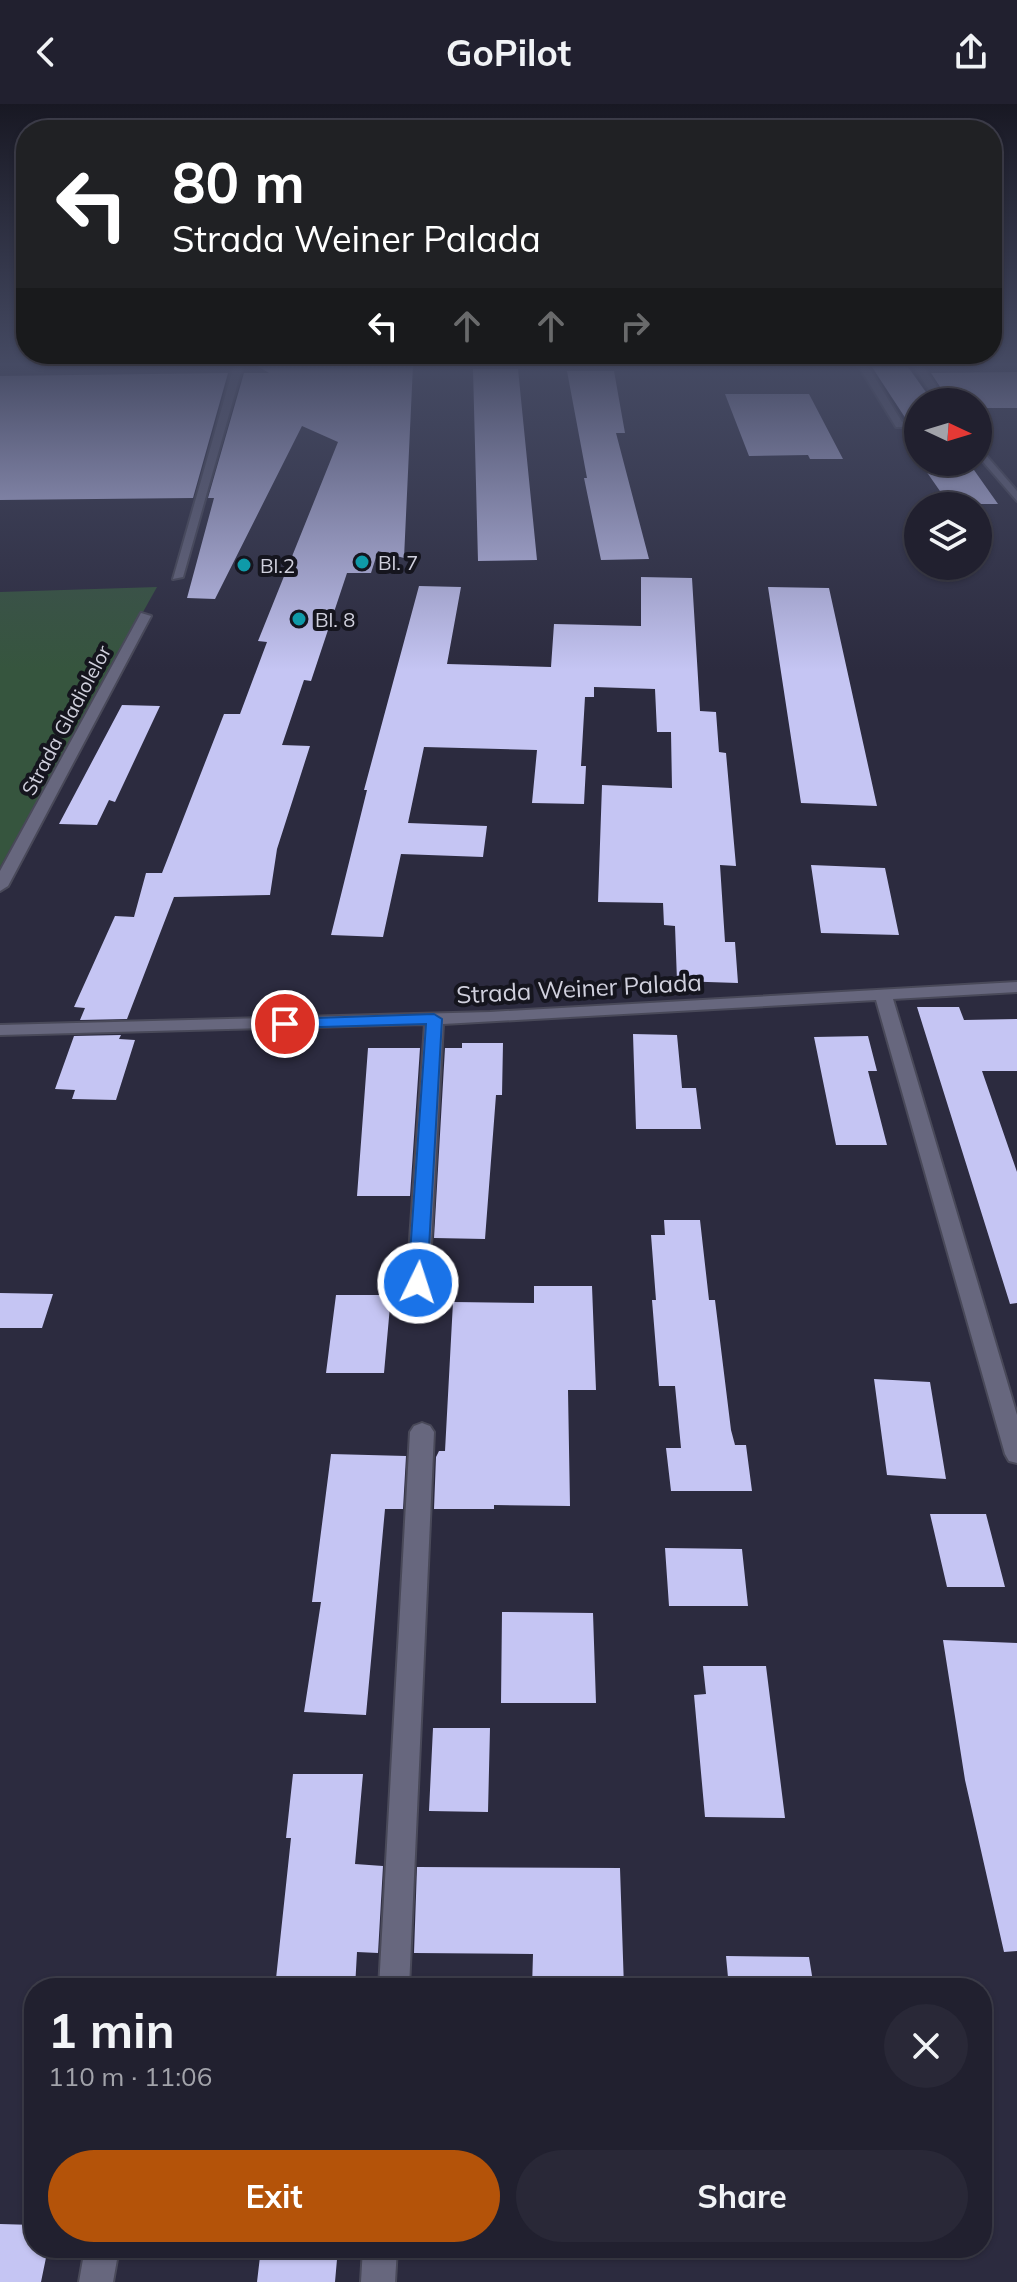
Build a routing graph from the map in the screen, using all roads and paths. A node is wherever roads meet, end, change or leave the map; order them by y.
1 (209, 467) edge
2 (992, 467) edge
3 (1017, 498) edge
4 (177, 577) dead end
5 (145, 616) dead end
6 (0, 886) edge
7 (1017, 987) edge
8 (883, 994) junction
9 (434, 1019) junction
10 (0, 1030) edge
11 (418, 1283) dead end
12 (422, 1432) dead end
13 (1017, 1454) edge
14 (395, 1978) edge
15 (100, 2258) edge
16 (379, 2258) edge
17 (96, 2282) edge
18 (378, 2282) edge

1 - 4 street
2 - 3 street
5 - 6 street, Strada Gladiolelor
7 - 8 street, Strada Weiner Palada
8 - 9 street, Strada Weiner Palada
8 - 13 street
9 - 10 street, Strada Weiner Palada
9 - 11 street
12 - 14 street
15 - 17 street
16 - 18 street

